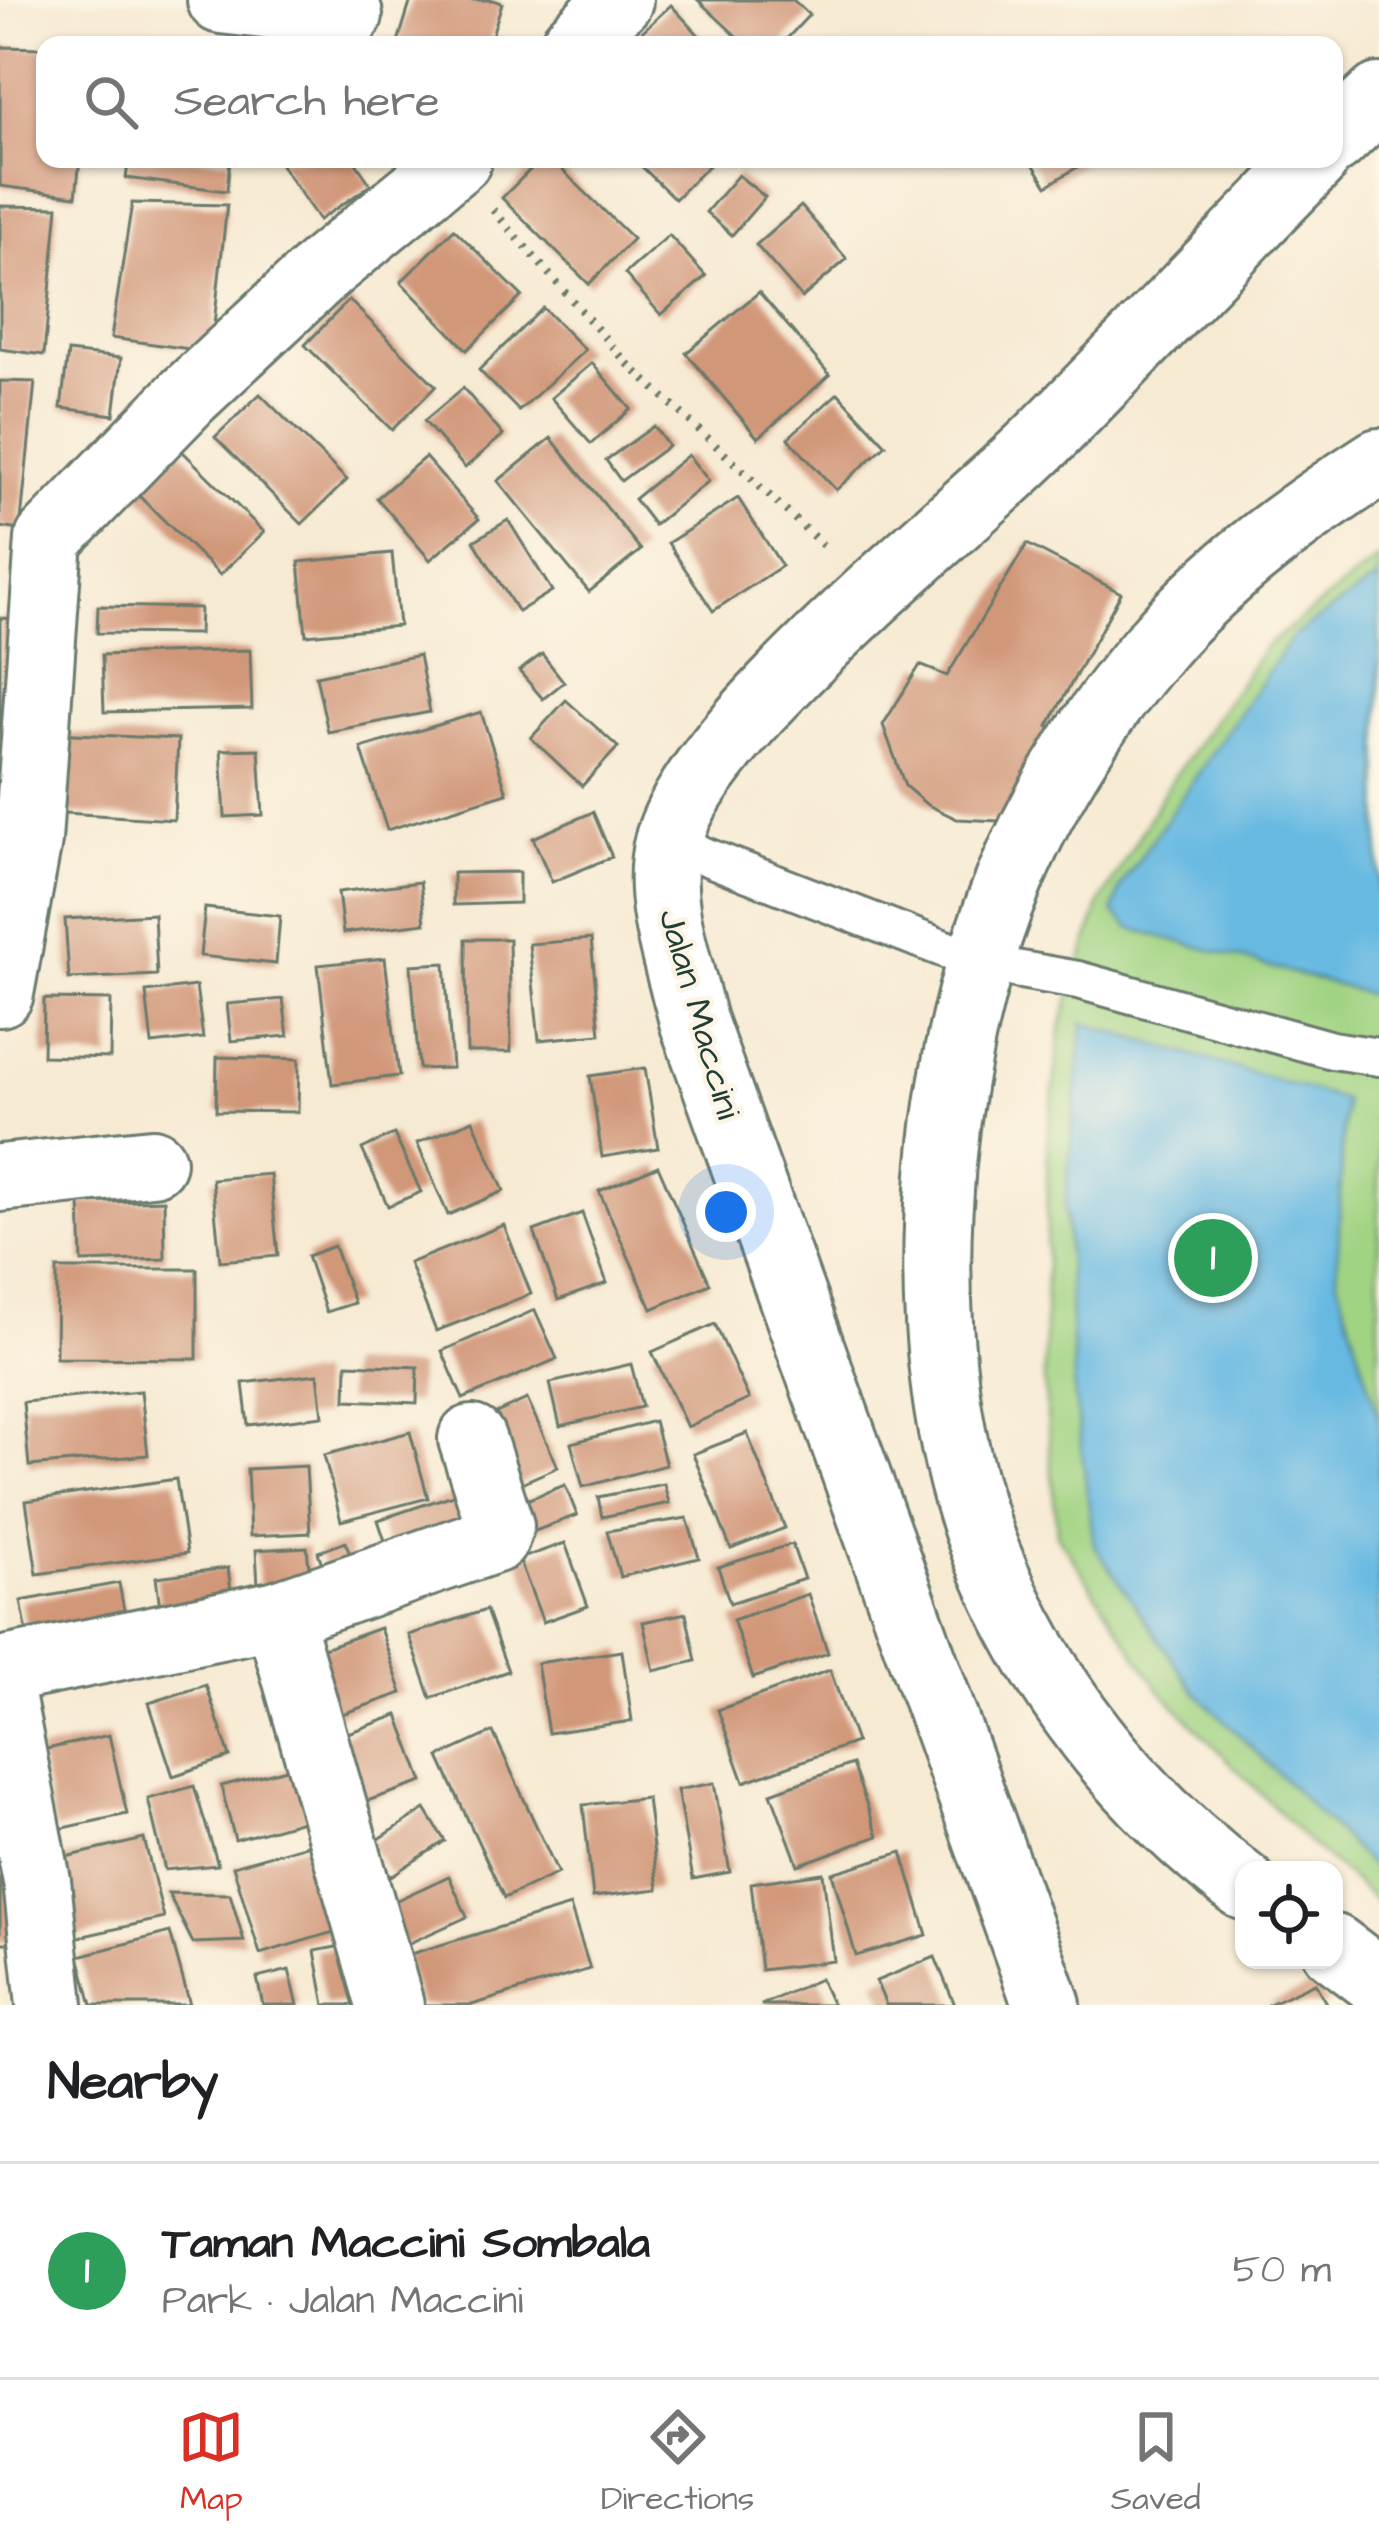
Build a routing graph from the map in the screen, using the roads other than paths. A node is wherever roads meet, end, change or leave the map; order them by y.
1 (221, 0) edge
2 (620, 0) edge
3 (349, 15) dead end
4 (583, 36) edge
5 (1379, 97) edge
6 (1343, 131) edge
7 (447, 168) edge
8 (1306, 168) edge
9 (1379, 462) edge
10 (25, 541) edge
11 (668, 842) junction
12 (981, 963) junction
13 (0, 994) edge
14 (1379, 1057) edge
15 (152, 1162) dead end
16 (0, 1178) edge
17 (472, 1439) dead end
18 (278, 1614) junction
19 (0, 1672) edge
20 (0, 1690) edge
21 (10, 1783) edge
22 (1235, 1878) edge
23 (1343, 1955) edge
24 (1379, 1982) edge
25 (50, 2005) edge
26 (390, 2005) edge
27 (1047, 2005) edge

1 - 3 street
2 - 4 street
5 - 6 street
7 - 10 street
8 - 11 street, Jalan Maccini
9 - 12 street
10 - 13 street
11 - 12 lane
11 - 27 street, Jalan Maccini
12 - 14 lane
12 - 22 street
15 - 16 street
17 - 18 street
18 - 19 street
18 - 26 street
20 - 21 street
21 - 25 street
23 - 24 street

